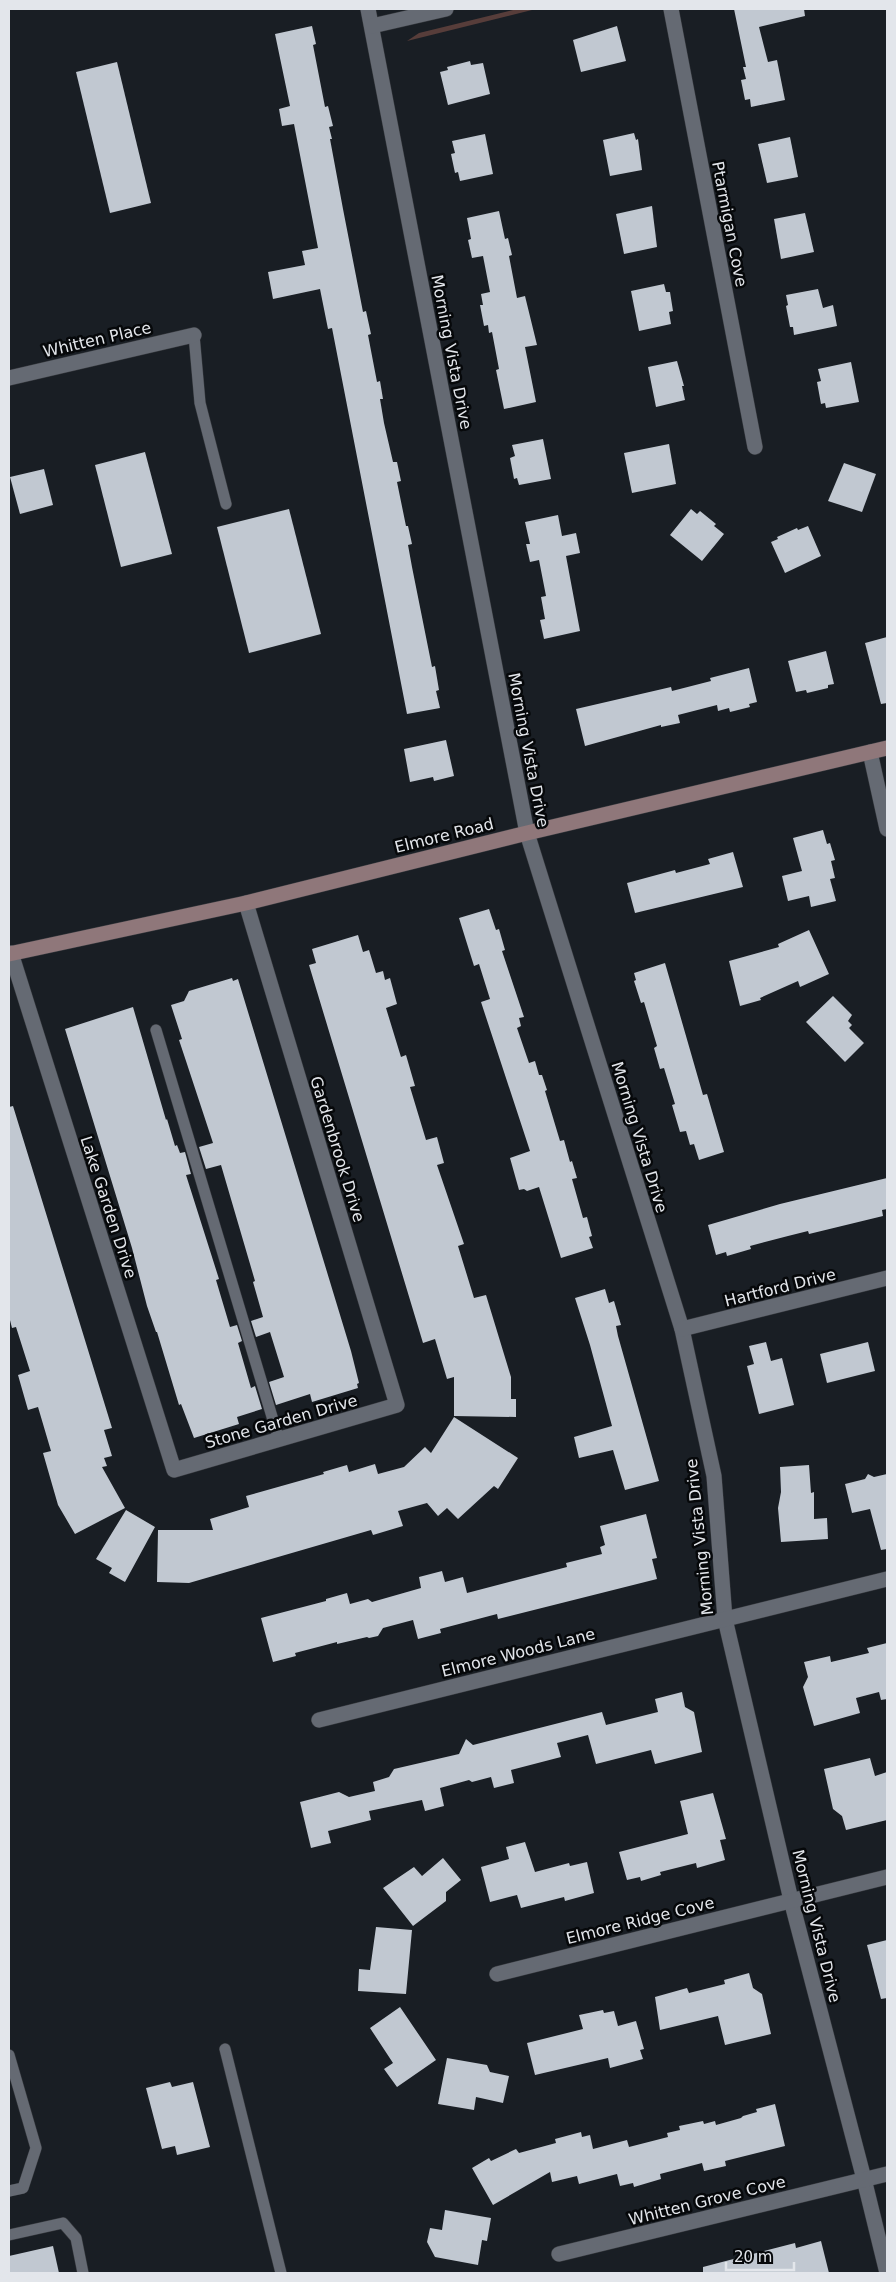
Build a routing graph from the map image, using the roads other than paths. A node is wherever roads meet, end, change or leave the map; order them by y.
1 (368, 9) edge
2 (446, 9) edge
3 (671, 9) edge
4 (372, 26) junction
5 (194, 335) joint
6 (9, 378) edge
7 (755, 447) dead end
8 (226, 504) dead end
9 (887, 748) edge
10 (870, 752) junction
11 (887, 829) edge
12 (527, 833) junction
13 (246, 903) junction
14 (10, 954) edge
15 (156, 1030) dead end
16 (887, 1278) edge
17 (682, 1329) junction
18 (397, 1405) joint
19 (279, 1440) junction
20 (174, 1470) joint
21 (887, 1579) edge
22 (725, 1619) junction
23 (319, 1720) dead end
24 (887, 1877) edge
25 (791, 1900) junction
26 (497, 1974) dead end
27 (225, 2049) dead end
28 (9, 2054) edge
29 (887, 2174) edge
30 (864, 2179) junction
31 (9, 2191) edge
32 (9, 2235) edge
33 (559, 2254) dead end
34 (83, 2273) edge
35 (281, 2273) edge
36 (887, 2273) edge

1 - 4 street, Morning Vista Drive
2 - 4 street
3 - 7 street, Ptarmigan Cove
4 - 12 street, Morning Vista Drive
5 - 6 street, Whitten Place
5 - 8 lane
9 - 10 street, Elmore Road
10 - 11 street
10 - 12 street, Elmore Road
12 - 13 street, Elmore Road
12 - 17 street, Morning Vista Drive
13 - 14 street, Elmore Road
13 - 18 street, Gardenbrook Drive
14 - 20 street, Lake Garden Drive
15 - 19 lane
16 - 17 street, Hartford Drive
17 - 22 street, Morning Vista Drive
18 - 19 street, Stone Garden Drive
19 - 20 street, Stone Garden Drive
21 - 22 street, Elmore Woods Lane
22 - 23 street, Elmore Woods Lane
22 - 25 street, Morning Vista Drive
24 - 25 street, Elmore Ridge Cove
25 - 26 street, Elmore Ridge Cove
25 - 30 street, Morning Vista Drive
27 - 35 lane
28 - 31 lane
29 - 30 street, Whitten Grove Cove
30 - 33 street, Whitten Grove Cove
30 - 36 street, Morning Vista Drive
32 - 34 lane

